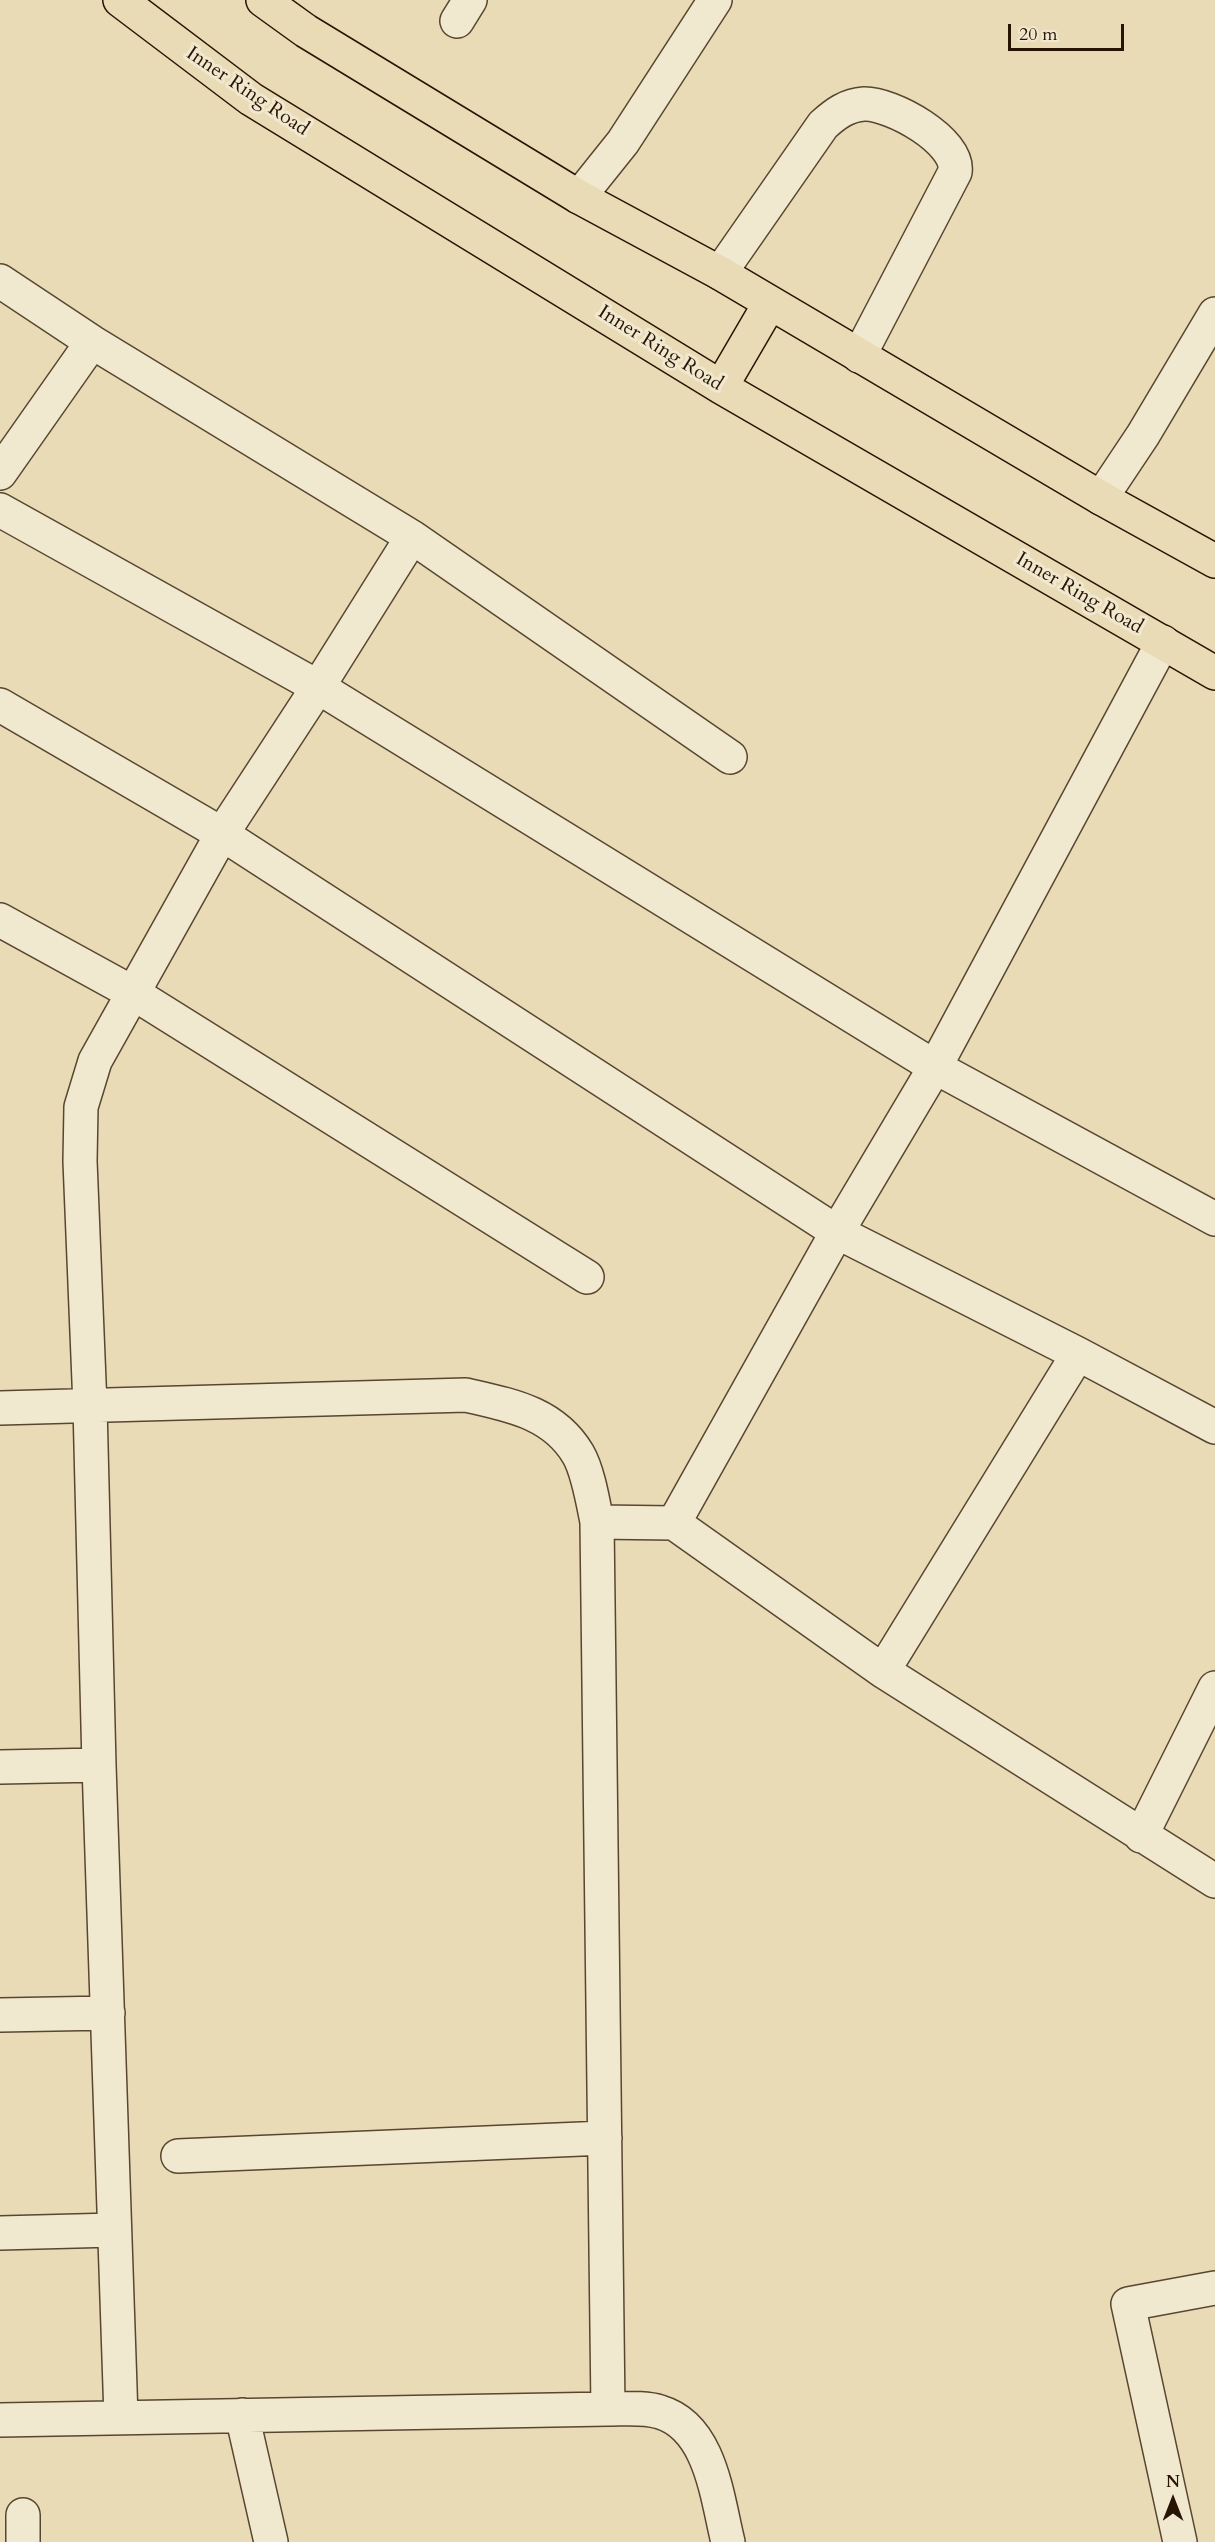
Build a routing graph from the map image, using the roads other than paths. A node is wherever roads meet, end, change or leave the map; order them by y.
1 (120, 0) edge
2 (263, 0) edge
3 (715, 0) edge
4 (579, 197) junction
5 (720, 273) junction
6 (0, 281) edge
7 (770, 303) junction
8 (1215, 314) edge
9 (92, 342) junction
10 (859, 356) junction
11 (721, 387) junction
12 (0, 473) edge
13 (1101, 498) junction
14 (0, 510) edge
15 (412, 537) junction
16 (1215, 561) edge
17 (1163, 642) junction
18 (1215, 673) edge
19 (318, 687) junction
20 (0, 705) edge
21 (730, 757) dead end
22 (222, 834) junction
23 (0, 920) edge
24 (133, 993) junction
25 (935, 1066) junction
26 (1215, 1219) edge
27 (837, 1232) junction
28 (587, 1276) dead end
29 (1078, 1353) junction
30 (90, 1406) junction
31 (0, 1408) edge
32 (1215, 1427) edge
33 (597, 1521) junction
34 (674, 1523) junction
35 (883, 1671) junction
36 (1215, 1688) edge
37 (99, 1765) junction
38 (0, 1767) edge
39 (1141, 1836) junction
40 (1215, 1881) edge
41 (108, 2013) junction
42 (0, 2014) edge
43 (605, 2138) junction
44 (178, 2156) dead end
45 (114, 2230) junction
46 (0, 2233) edge
47 (1215, 2288) edge
48 (608, 2409) junction
49 (242, 2415) junction
50 (121, 2417) junction
51 (0, 2420) edge
52 (271, 2542) edge
53 (728, 2542) edge
54 (1180, 2542) edge

1 - 11 highway, Inner Ring Road
2 - 4 highway
3 - 4 street
4 - 5 highway
5 - 7 highway
5 - 10 street
6 - 9 street
7 - 10 highway
7 - 11 highway
8 - 13 street
9 - 12 street
9 - 15 street
10 - 13 highway
11 - 17 highway, Inner Ring Road
13 - 16 highway
14 - 19 street
15 - 19 street
15 - 21 street
17 - 18 highway, Inner Ring Road
17 - 25 street
19 - 22 street
19 - 25 street
20 - 22 street
22 - 24 street
22 - 27 street
23 - 24 street
24 - 28 street
24 - 30 street
25 - 26 street
25 - 27 street
27 - 29 street
27 - 34 street
29 - 32 street
29 - 35 street
30 - 31 street
30 - 33 street
30 - 37 street
33 - 34 street
33 - 43 street
34 - 35 street
35 - 39 street
36 - 39 street
37 - 38 street
37 - 41 street
39 - 40 street
41 - 42 street
41 - 45 street
43 - 44 street
43 - 48 street
45 - 46 street
45 - 50 street
47 - 54 street
48 - 49 street
48 - 53 street
49 - 50 street
49 - 52 street
50 - 51 street

